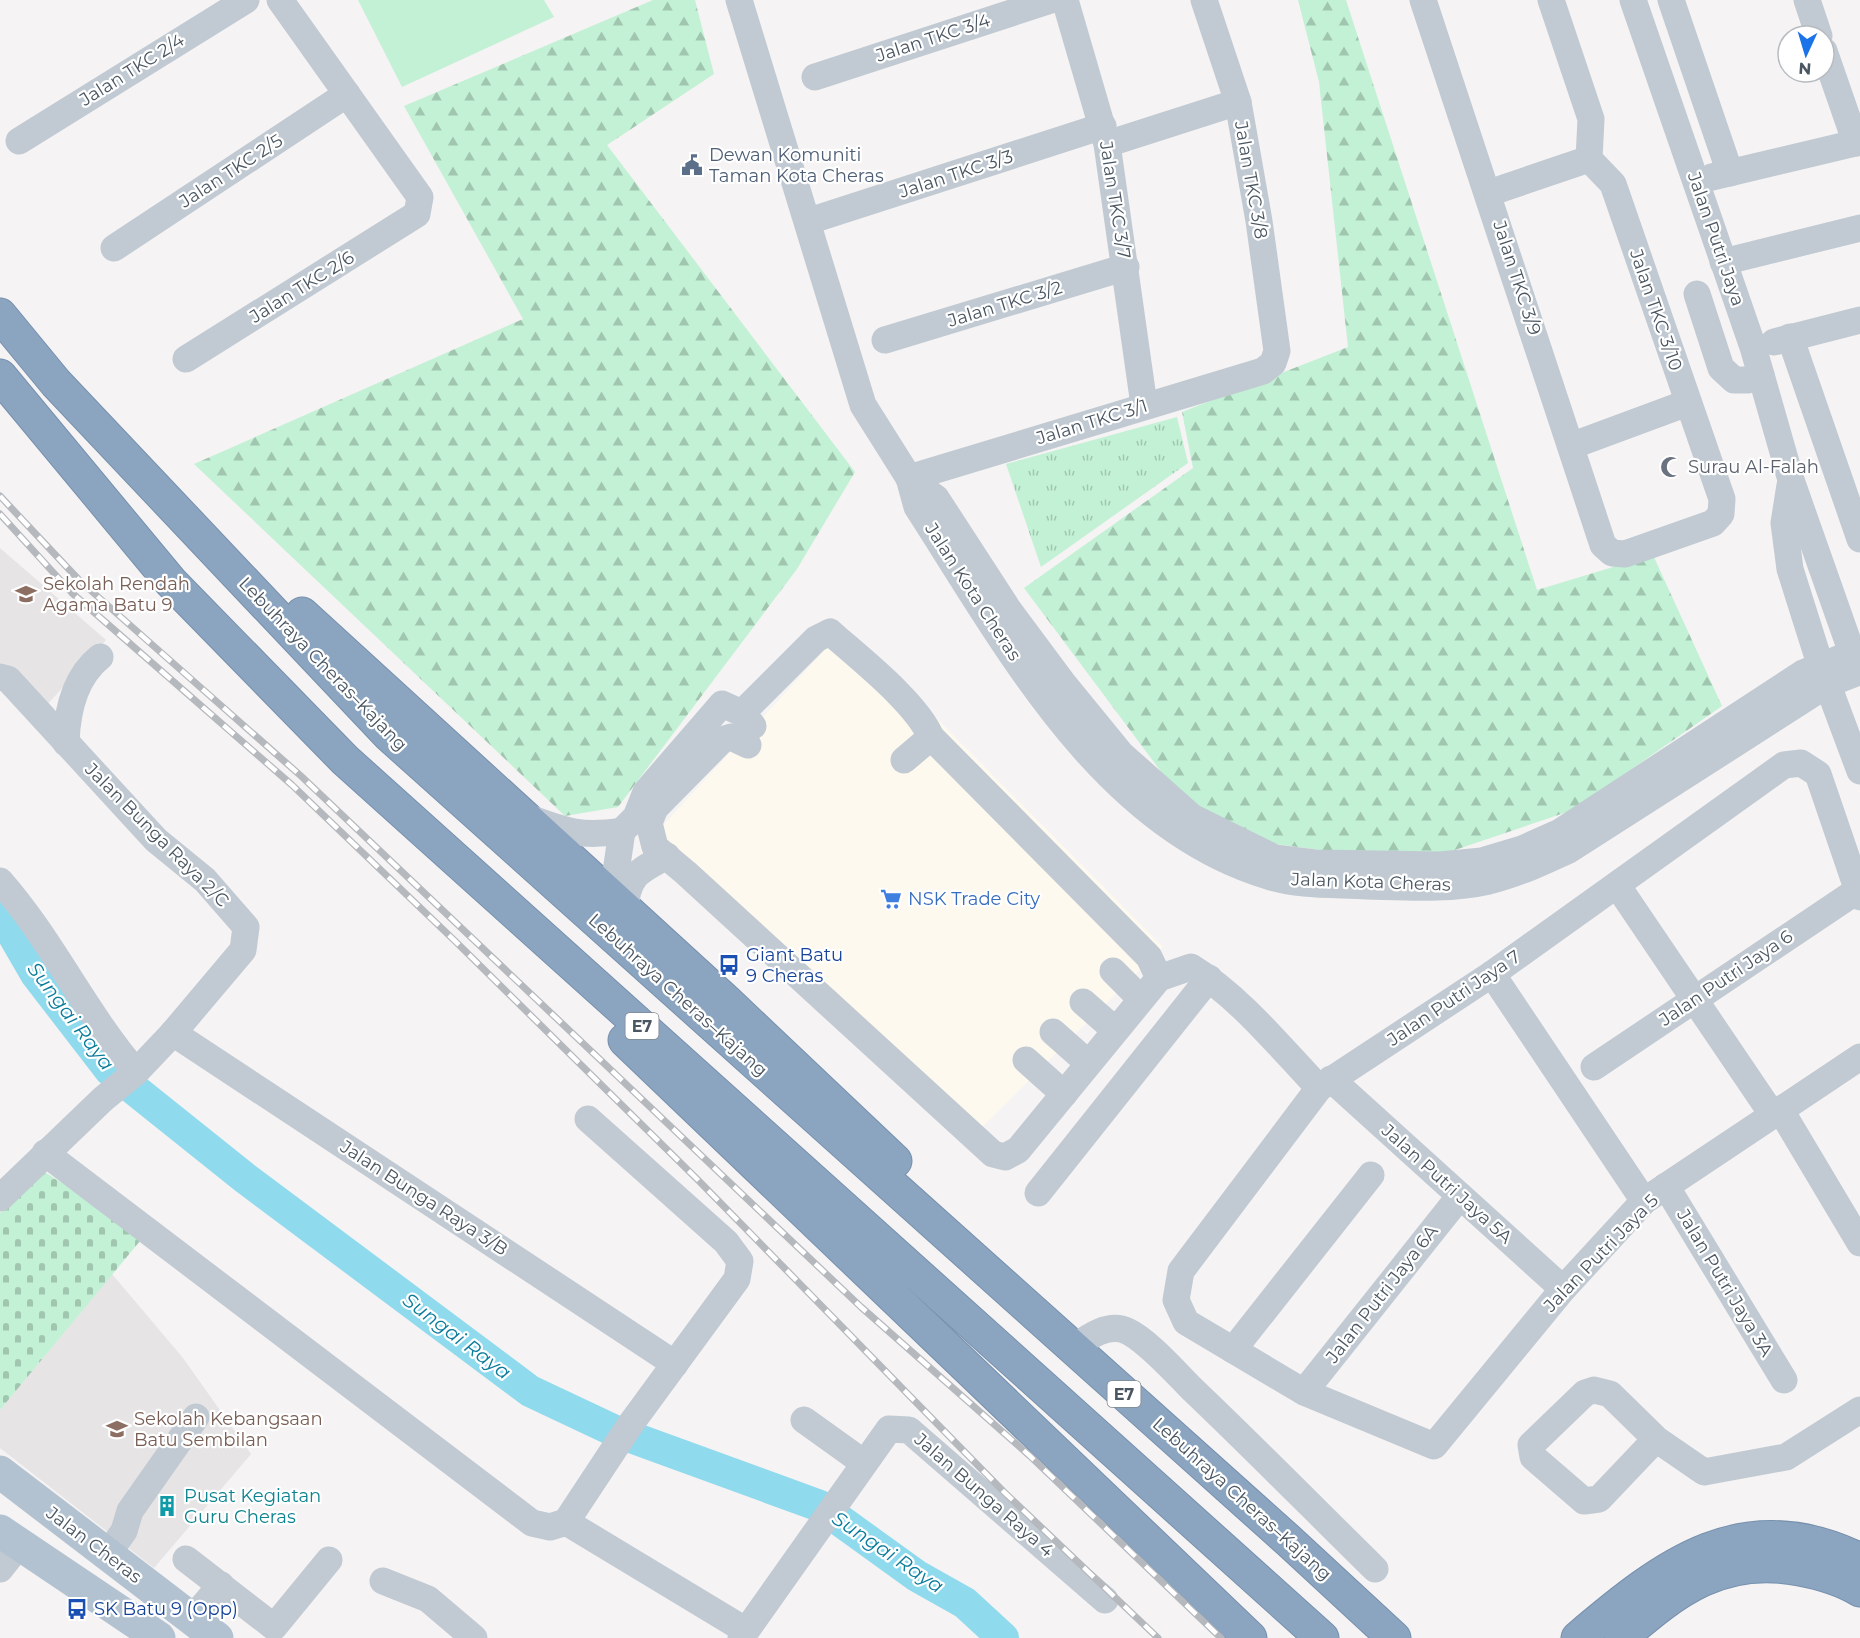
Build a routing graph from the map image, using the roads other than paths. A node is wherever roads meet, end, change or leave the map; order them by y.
1 (246, 0) edge
2 (280, 0) edge
3 (739, 0) edge
4 (1051, 0) edge
5 (1065, 0) edge
6 (1204, 0) edge
7 (1423, 0) edge
8 (1551, 0) edge
9 (1633, 0) edge
10 (1671, 0) edge
11 (1807, 0) edge
12 (1815, 24) edge
13 (815, 77) dead end
14 (1836, 83) edge
15 (347, 94) junction
16 (1238, 102) junction
17 (1105, 135) junction
18 (19, 141) dead end
19 (1858, 143) edge
20 (1589, 159) junction
21 (1730, 173) junction
22 (1696, 182) junction
23 (1489, 193) junction
24 (809, 221) junction
25 (1860, 228) edge
26 (114, 248) dead end
27 (1723, 262) junction
28 (1126, 267) junction
29 (1697, 294) dead end
30 (0, 315) edge
31 (1860, 320) edge
32 (1790, 338) junction
33 (885, 340) dead end
34 (1753, 347) junction
35 (186, 359) dead end
36 (1273, 363) joint
37 (1761, 375) junction
38 (0, 376) edge
39 (56, 383) junction
40 (1812, 399) junction
41 (1687, 403) junction
42 (1144, 405) junction
43 (1772, 411) junction
44 (1571, 446) junction
45 (909, 478) junction
46 (1791, 480) junction
47 (1860, 539) edge
48 (1612, 553) joint
49 (100, 657) dead end
50 (1857, 667) edge
51 (1817, 674) junction
52 (0, 677) edge
53 (931, 737) junction
54 (66, 742) junction
55 (345, 760) junction
56 (904, 760) dead end
57 (1860, 771) edge
58 (523, 815) junction
59 (638, 818) junction
60 (667, 856) junction
61 (0, 882) edge
62 (1617, 885) junction
63 (1859, 893) edge
64 (618, 904) junction
65 (1113, 971) dead end
66 (1492, 974) junction
67 (1159, 978) junction
68 (1209, 978) junction
69 (1141, 999) junction
70 (1695, 999) junction
71 (1083, 1002) dead end
72 (1115, 1030) junction
73 (1053, 1032) dead end
74 (173, 1033) junction
75 (1860, 1057) edge
76 (1026, 1060) dead end
77 (1089, 1063) junction
78 (1594, 1066) dead end
79 (136, 1072) junction
80 (1325, 1083) junction
81 (1064, 1094) junction
82 (1776, 1112) junction
83 (588, 1119) dead end
84 (45, 1153) junction
85 (1371, 1175) dead end
86 (1038, 1193) dead end
87 (1655, 1194) junction
88 (1460, 1196) junction
89 (0, 1198) edge
90 (1860, 1243) edge
91 (959, 1248) junction
92 (1563, 1289) junction
93 (1073, 1348) junction
94 (1233, 1350) junction
95 (675, 1364) junction
96 (1784, 1380) dead end
97 (1304, 1392) junction
98 (1860, 1410) edge
99 (196, 1417) dead end
100 (804, 1420) dead end
101 (1656, 1439) junction
102 (864, 1463) junction
103 (0, 1473) edge
104 (567, 1522) junction
105 (6, 1548) edge
106 (106, 1555) junction
107 (186, 1559) dead end
108 (329, 1560) dead end
109 (1860, 1560) edge
110 (1375, 1569) dead end
111 (383, 1581) dead end
112 (220, 1586) junction
113 (1860, 1590) edge
114 (1105, 1600) dead end
115 (205, 1629) edge
116 (743, 1634) edge
117 (159, 1638) edge
118 (474, 1638) edge
119 (1250, 1638) edge
120 (1322, 1638) edge
121 (1394, 1638) edge
122 (1578, 1638) edge
123 (1621, 1638) edge

1 - 18 street, Jalan TKC 2/4
2 - 15 street
3 - 24 street, Jalan Kota Cheras
4 - 13 street, Jalan TKC 3/4
5 - 17 street, Jalan TKC 3/7
6 - 16 street, Jalan TKC 3/8
7 - 23 street, Jalan TKC 3/9
8 - 20 street
9 - 22 street, Jalan Putri Jaya
10 - 21 street
11 - 12 street
14 - 19 street
15 - 26 street, Jalan TKC 2/5
15 - 35 street, Jalan TKC 2/6
16 - 17 street, Jalan TKC 3/3
16 - 36 street, Jalan TKC 3/8
17 - 24 street, Jalan TKC 3/3
17 - 28 street, Jalan TKC 3/7
19 - 21 street
20 - 23 street
20 - 41 street, Jalan TKC 3/10
21 - 22 street
22 - 27 street, Jalan Putri Jaya
23 - 44 street, Jalan TKC 3/9
24 - 45 street, Jalan Kota Cheras
25 - 27 street
27 - 34 street, Jalan Putri Jaya
28 - 33 street, Jalan TKC 3/2
28 - 42 street, Jalan TKC 3/7
29 - 37 street
30 - 39 highway, Lebuhraya Cheras–Kajang / E7
31 - 32 street
32 - 34 street
32 - 40 street
34 - 37 street, Jalan Putri Jaya
36 - 42 street, Jalan TKC 3/1
37 - 43 street, Jalan Putri Jaya
38 - 55 highway, E7
39 - 58 highway
39 - 91 highway, Lebuhraya Cheras–Kajang / E7
40 - 43 street
40 - 47 street
41 - 44 street
41 - 48 street, Jalan TKC 3/10
42 - 45 street, Jalan TKC 3/1
43 - 46 street, Jalan Putri Jaya
44 - 48 street, Jalan TKC 3/9
45 - 51 street, Jalan Kota Cheras
46 - 50 street, Jalan Putri Jaya
46 - 51 street, Jalan Putri Jaya
49 - 54 street
50 - 51 street, Jalan Kota Cheras
51 - 57 street, Jalan Putri Jaya
52 - 54 street, Jalan Bunga Raya 2/C
53 - 56 street
53 - 59 street
53 - 67 street
54 - 74 street, Jalan Bunga Raya 2/C
55 - 119 highway
55 - 120 highway, E7
58 - 59 street
58 - 64 highway
59 - 60 street
59 - 64 street
60 - 64 street
60 - 81 street
61 - 79 street
62 - 63 street, Jalan Putri Jaya 7
62 - 66 street, Jalan Putri Jaya 7
62 - 70 street
63 - 70 street, Jalan Putri Jaya 6
64 - 91 highway
65 - 69 street
66 - 80 street, Jalan Putri Jaya 7
66 - 87 street, Jalan Putri Jaya 3A
67 - 68 street
67 - 69 street
68 - 80 street, Jalan Putri Jaya 5A
68 - 86 street
69 - 72 street
70 - 78 street, Jalan Putri Jaya 6
70 - 82 street
71 - 72 street
72 - 77 street
73 - 77 street
74 - 79 street
74 - 95 street, Jalan Bunga Raya 3/B
75 - 82 street, Jalan Putri Jaya 5
76 - 81 street
77 - 81 street
79 - 84 street
80 - 88 street, Jalan Putri Jaya 5A
80 - 94 street, Jalan Putri Jaya 7
82 - 87 street, Jalan Putri Jaya 5
82 - 90 street
83 - 95 street
84 - 89 street
84 - 104 street
85 - 94 street
87 - 92 street, Jalan Putri Jaya 5
87 - 96 street, Jalan Putri Jaya 3A
88 - 92 street, Jalan Putri Jaya 5A
88 - 97 street, Jalan Putri Jaya 6A
91 - 93 highway, Lebuhraya Cheras–Kajang / E7
92 - 97 street, Jalan Putri Jaya 5
93 - 110 street
93 - 121 highway, Lebuhraya Cheras–Kajang / E7
94 - 97 street
95 - 104 street
98 - 101 street
99 - 106 street
100 - 102 street
101 - 101 street
102 - 114 street, Jalan Bunga Raya 4
102 - 116 street, Jalan Bunga Raya 4
103 - 106 main road, Jalan Cheras
104 - 116 street
105 - 117 main road
106 - 115 main road, Jalan Cheras
107 - 112 street
108 - 112 street
109 - 122 highway
111 - 118 street
112 - 115 street
113 - 123 highway

